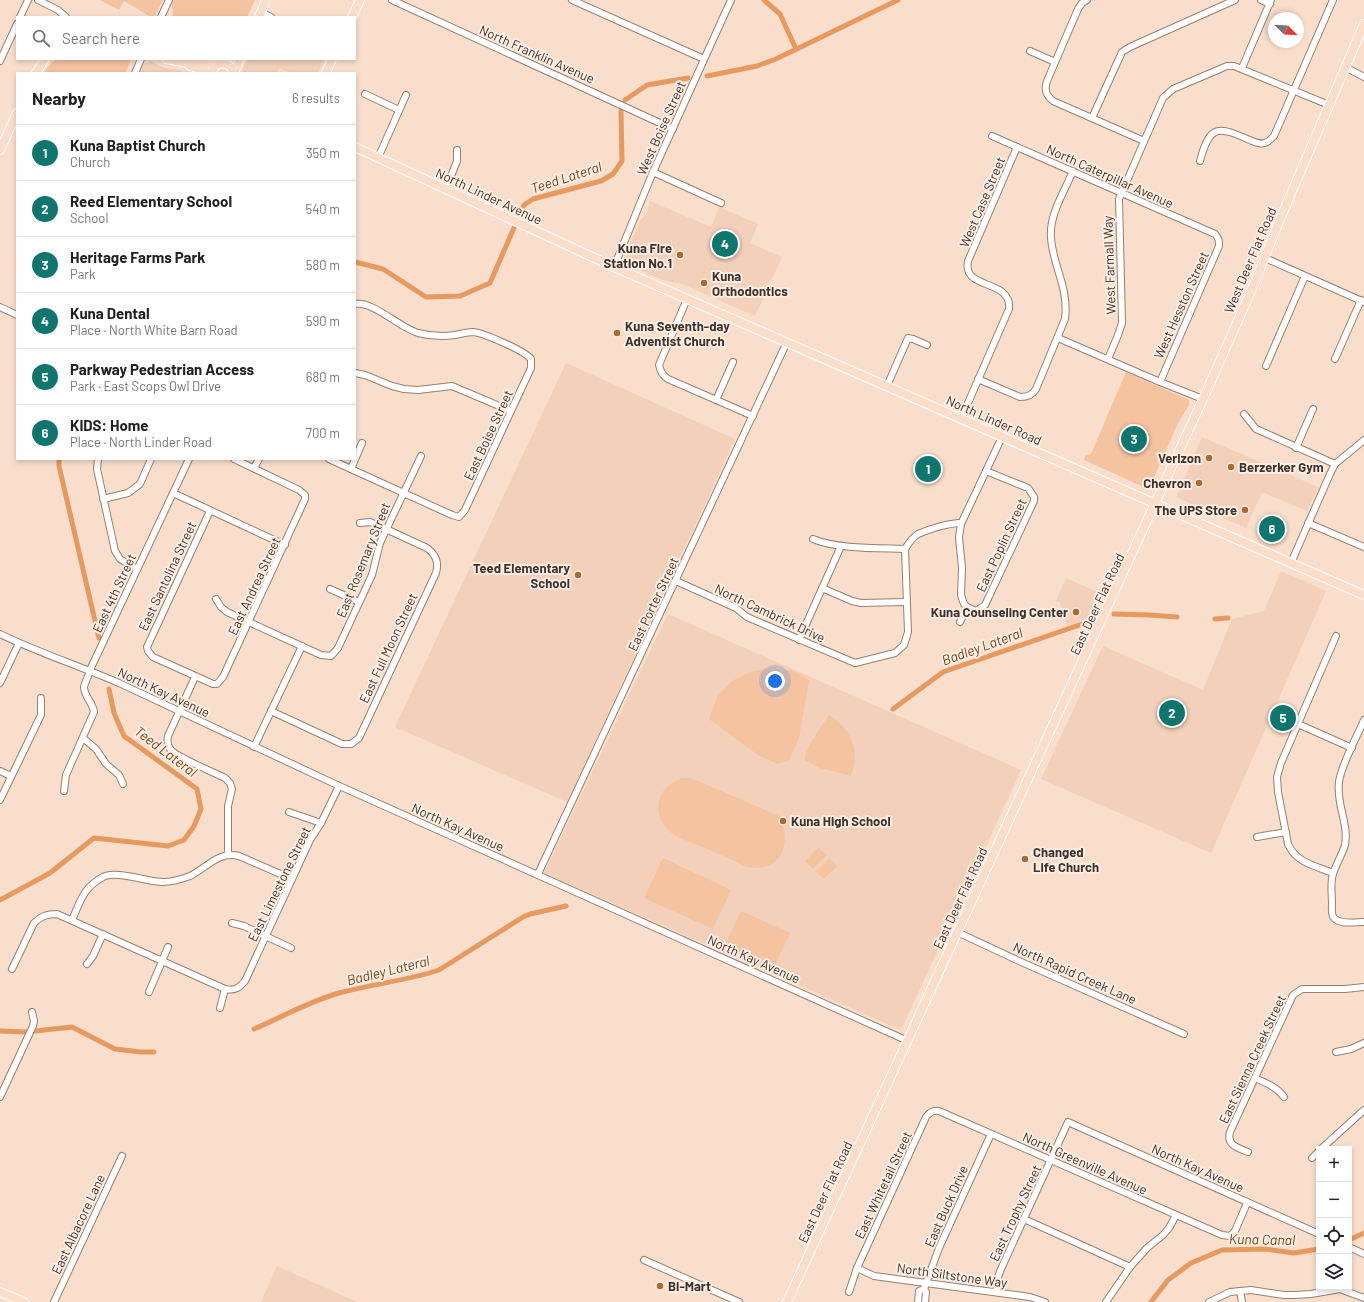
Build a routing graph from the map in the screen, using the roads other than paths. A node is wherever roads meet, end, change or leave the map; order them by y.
1 (28, 0) edge
2 (38, 0) edge
3 (169, 0) edge
4 (266, 0) edge
5 (360, 0) edge
6 (392, 0) edge
7 (572, 0) edge
8 (730, 0) edge
9 (1087, 0) edge
10 (1235, 0) edge
11 (1261, 0) edge
12 (1333, 0) edge
13 (1271, 2) edge
14 (260, 15) edge
15 (20, 16) edge
16 (65, 16) edge
17 (161, 16) edge
18 (352, 16) edge
19 (1364, 24) edge
20 (16, 26) edge
21 (1030, 51) dead end
22 (704, 59) junction
23 (44, 60) edge
24 (141, 60) edge
25 (170, 60) edge
26 (230, 60) edge
27 (240, 60) edge
28 (332, 60) edge
29 (0, 61) edge
30 (1055, 62) junction
31 (188, 64) junction
32 (221, 64) junction
33 (1345, 67) junction
34 (1242, 68) junction
35 (37, 72) edge
36 (135, 72) edge
37 (206, 72) edge
38 (211, 72) edge
39 (233, 72) edge
40 (234, 72) edge
41 (326, 72) edge
42 (1364, 77) edge
43 (1294, 91) junction
44 (365, 94) dead end
45 (406, 95) dead end
46 (1329, 105) junction
47 (399, 110) junction
48 (16, 115) edge
49 (1092, 118) junction
50 (673, 129) junction
51 (992, 136) dead end
52 (1144, 141) junction
53 (356, 147) edge
54 (1018, 147) junction
55 (0, 150) edge
56 (457, 150) dead end
57 (378, 158) junction
58 (1200, 161) dead end
59 (1073, 171) junction
60 (653, 172) junction
61 (446, 189) junction
62 (1121, 193) junction
63 (721, 203) dead end
64 (1218, 236) joint
65 (1265, 258) junction
66 (614, 267) junction
67 (1305, 276) junction
68 (687, 299) junction
69 (1362, 301) edge
70 (356, 304) edge
71 (0, 307) edge
72 (16, 315) edge
73 (1058, 338) junction
74 (787, 342) junction
75 (927, 345) dead end
76 (1108, 359) junction
77 (1335, 360) dead end
78 (733, 362) dead end
79 (1266, 366) dead end
80 (356, 373) edge
81 (978, 379) junction
82 (1160, 382) junction
83 (887, 386) junction
84 (1204, 399) junction
85 (716, 400) junction
86 (1313, 409) dead end
87 (511, 411) junction
88 (1244, 414) dead end
89 (753, 416) junction
90 (961, 419) junction
91 (1002, 437) junction
92 (1364, 440) edge
93 (362, 443) dead end
94 (1296, 448) junction
95 (421, 456) dead end
96 (356, 457) edge
97 (98, 460) edge
98 (151, 460) edge
99 (189, 460) edge
100 (236, 460) edge
101 (258, 460) edge
102 (331, 460) edge
103 (355, 460) edge
104 (1335, 464) junction
105 (254, 468) junction
106 (351, 469) junction
107 (986, 470) junction
108 (173, 493) junction
109 (404, 493) junction
110 (103, 499) junction
111 (1156, 504) junction
112 (210, 511) junction
113 (360, 523) dead end
114 (961, 523) junction
115 (1308, 523) junction
116 (386, 529) junction
117 (813, 539) dead end
118 (285, 546) junction
119 (841, 546) junction
120 (1364, 547) edge
121 (905, 549) junction
122 (1291, 563) junction
123 (137, 569) junction
124 (676, 581) junction
125 (330, 588) dead end
126 (822, 588) junction
127 (1364, 595) edge
128 (216, 599) dead end
129 (359, 602) junction
130 (906, 602) junction
131 (967, 607) junction
132 (249, 622) junction
133 (960, 622) dead end
134 (0, 634) edge
135 (1336, 636) dead end
136 (799, 640) junction
137 (19, 643) junction
138 (302, 646) junction
139 (90, 670) junction
140 (195, 677) junction
141 (0, 683) edge
142 (41, 698) dead end
143 (179, 711) junction
144 (271, 711) junction
145 (1364, 720) edge
146 (1298, 724) junction
147 (83, 738) junction
148 (254, 747) junction
149 (1352, 748) junction
150 (0, 771) edge
151 (11, 776) junction
152 (123, 784) dead end
153 (339, 786) junction
154 (64, 791) dead end
155 (0, 800) edge
156 (289, 812) dead end
157 (321, 823) junction
158 (1286, 832) junction
159 (1257, 837) dead end
160 (228, 854) junction
161 (1333, 873) junction
162 (538, 874) junction
163 (292, 879) junction
164 (72, 920) junction
165 (1364, 922) edge
166 (232, 923) dead end
167 (957, 932) junction
168 (103, 934) junction
169 (266, 936) junction
170 (168, 947) dead end
171 (291, 948) dead end
172 (162, 962) junction
173 (88, 964) dead end
174 (12, 969) dead end
175 (1364, 987) edge
176 (225, 989) junction
177 (149, 992) dead end
178 (220, 1008) dead end
179 (32, 1012) dead end
180 (1184, 1034) dead end
181 (908, 1041) junction
182 (1364, 1043) edge
183 (1336, 1052) dead end
184 (1255, 1078) junction
185 (0, 1097) edge
186 (1284, 1097) dead end
187 (1364, 1110) edge
188 (931, 1112) joint
189 (1068, 1122) joint
190 (991, 1134) junction
191 (1324, 1146) edge
192 (1248, 1152) dead end
193 (1316, 1154) edge
194 (122, 1156) dead end
195 (1312, 1158) dead end
196 (1051, 1160) junction
197 (1247, 1203) junction
198 (1176, 1215) junction
199 (1024, 1219) junction
200 (1316, 1233) edge
201 (1352, 1248) edge
202 (1364, 1254) edge
203 (644, 1260) dead end
204 (1130, 1267) junction
205 (857, 1268) junction
206 (925, 1286) junction
207 (1240, 1291) junction
208 (0, 1292) edge
209 (849, 1292) dead end
210 (996, 1292) junction
211 (1364, 1298) edge
212 (24, 1302) edge
213 (54, 1302) edge
214 (739, 1302) edge
215 (787, 1302) edge
216 (918, 1302) edge
217 (925, 1302) edge
218 (1046, 1302) edge
219 (1106, 1302) edge
220 (1209, 1302) edge
221 (1242, 1302) edge

1 - 15 street
2 - 16 street
3 - 17 street
4 - 14 main road
5 - 18 main road
6 - 50 street, North Franklin Avenue
7 - 22 street
8 - 22 street, West Boise Street
9 - 30 street
10 - 49 street
11 - 13 street
12 - 43 street
13 - 34 street
19 - 33 main road, West Deer Flat Road
20 - 29 street
21 - 30 street
22 - 50 street, West Boise Street
23 - 35 main road
24 - 36 street
25 - 31 main road
26 - 32 main road
27 - 40 main road
28 - 41 main road
30 - 49 street
31 - 32 main road
31 - 37 main road
32 - 38 main road
32 - 39 main road
33 - 42 street
33 - 46 main road, West Deer Flat Road
34 - 43 street
34 - 52 street, West Farmall Way
43 - 46 street
43 - 58 street
44 - 47 street
45 - 47 street
46 - 65 main road, West Deer Flat Road
47 - 57 street
48 - 55 main road
49 - 52 street
50 - 60 street, West Boise Street
51 - 54 street, North Caterpillar Avenue
52 - 62 street, West Farmall Way
53 - 57 main road, North Linder Avenue
54 - 59 street, North Caterpillar Avenue
54 - 81 street, West Case Street
56 - 61 street
57 - 61 main road, North Linder Avenue
59 - 62 street, North Caterpillar Avenue
59 - 73 street
60 - 63 street
60 - 66 street, West Boise Street
61 - 66 main road, North Linder Avenue
62 - 64 street, North Caterpillar Avenue
62 - 76 street, West Farmall Way
64 - 82 street, West Hesston Street
65 - 67 street
65 - 84 main road, West Deer Flat Road
66 - 68 main road, North Linder Road
67 - 69 street
67 - 79 street
68 - 74 main road, North Linder Road
68 - 85 street
69 - 77 street
70 - 87 street, East Boise Street
71 - 72 street
73 - 76 street
73 - 81 street
74 - 83 main road, North Linder Road
74 - 89 street, East Porter Street
75 - 83 street
76 - 82 street
78 - 85 street
80 - 87 street
81 - 90 street
82 - 84 street
83 - 90 main road, North Linder Road
84 - 111 main road, West Deer Flat Road
85 - 89 street
86 - 94 street
87 - 109 street, East Boise Street
88 - 94 street
89 - 124 street, East Porter Street
90 - 91 main road, North Linder Road
91 - 107 street
91 - 111 main road, North Linder Road
92 - 104 street
93 - 96 street
94 - 104 street
95 - 109 street, East Rosemary Street
97 - 110 street
98 - 110 street
99 - 108 street, East 4th Street
100 - 105 street
101 - 105 street
102 - 106 street
103 - 106 street
104 - 115 street
105 - 118 street, East Andrea Street
106 - 109 street
107 - 114 street
107 - 131 street, East Poplin Street
108 - 112 street
108 - 123 street, East 4th Street
109 - 116 street, East Rosemary Street
110 - 123 street
111 - 122 main road, North Linder Road
111 - 167 main road, East Deer Flat Road
112 - 118 street
112 - 140 street, East Santolina Street
113 - 116 street
114 - 121 street
114 - 131 street
115 - 120 street
115 - 122 street
116 - 129 street, East Rosemary Street
116 - 144 street, East Full Moon Street
117 - 119 street
118 - 132 street, East Andrea Street
119 - 121 street
119 - 126 street
121 - 130 street
122 - 127 main road, North Linder Road
123 - 139 street, East 4th Street
124 - 136 street, North Cambrick Drive
124 - 162 street, East Porter Street
125 - 129 street
126 - 130 street
126 - 136 street
128 - 132 street
129 - 138 street, East Rosemary Street
130 - 136 street, North Cambrick Drive
131 - 133 street
132 - 138 street
132 - 140 street, East Andrea Street
134 - 137 street, North Kay Avenue
135 - 146 street
137 - 139 street, North Kay Avenue
137 - 141 street
138 - 144 street
139 - 143 street, North Kay Avenue
139 - 147 street, East 4th Street
140 - 143 street
142 - 151 street
143 - 148 street, North Kay Avenue
143 - 160 street
144 - 148 street
145 - 149 street
146 - 149 street
146 - 158 street
147 - 152 street
147 - 154 street, East 4th Street
148 - 153 street, North Kay Avenue
149 - 161 street
150 - 151 street
151 - 155 street
153 - 157 street, East Limestone Street
153 - 162 street, North Kay Avenue
156 - 157 street
157 - 163 street, East Limestone Street
158 - 159 street
158 - 161 street
160 - 163 street
160 - 164 street
161 - 165 street
162 - 181 street, North Kay Avenue
163 - 169 street, East Limestone Street
164 - 168 street
164 - 174 street
166 - 169 street
167 - 180 street, North Rapid Creek Lane
167 - 181 main road, East Deer Flat Road
168 - 172 street
168 - 173 street
169 - 171 street
169 - 176 street, East Limestone Street
170 - 172 street
172 - 176 street
172 - 177 street
175 - 184 street, East Sienna Creek Street
176 - 178 street
179 - 185 street
181 - 215 main road, East Deer Flat Road
182 - 183 street
184 - 186 street
184 - 192 street, East Sienna Creek Street
187 - 191 street
188 - 190 street, North Greenville Avenue
188 - 205 street, East Whitetail Street
189 - 196 street, East Trophy Street
189 - 197 street, North Kay Avenue
190 - 196 street, North Greenville Avenue
190 - 206 street, East Buck Drive
193 - 195 street
194 - 213 street, East Albacore Lane
196 - 198 street, North Greenville Avenue
196 - 199 street, East Trophy Street
197 - 198 street, North Greenville Avenue
197 - 200 street, North Kay Avenue
198 - 204 street
199 - 204 street
199 - 210 street, East Trophy Street
201 - 202 street
203 - 214 street
204 - 219 street
205 - 206 street, North Siltstone Way
205 - 209 street, East Whitetail Street
206 - 210 street, North Siltstone Way
206 - 216 street, East Buck Drive
206 - 217 street, East Buck Drive
207 - 211 street
207 - 220 street
207 - 221 street
208 - 212 main road
210 - 218 street, North Siltstone Way

